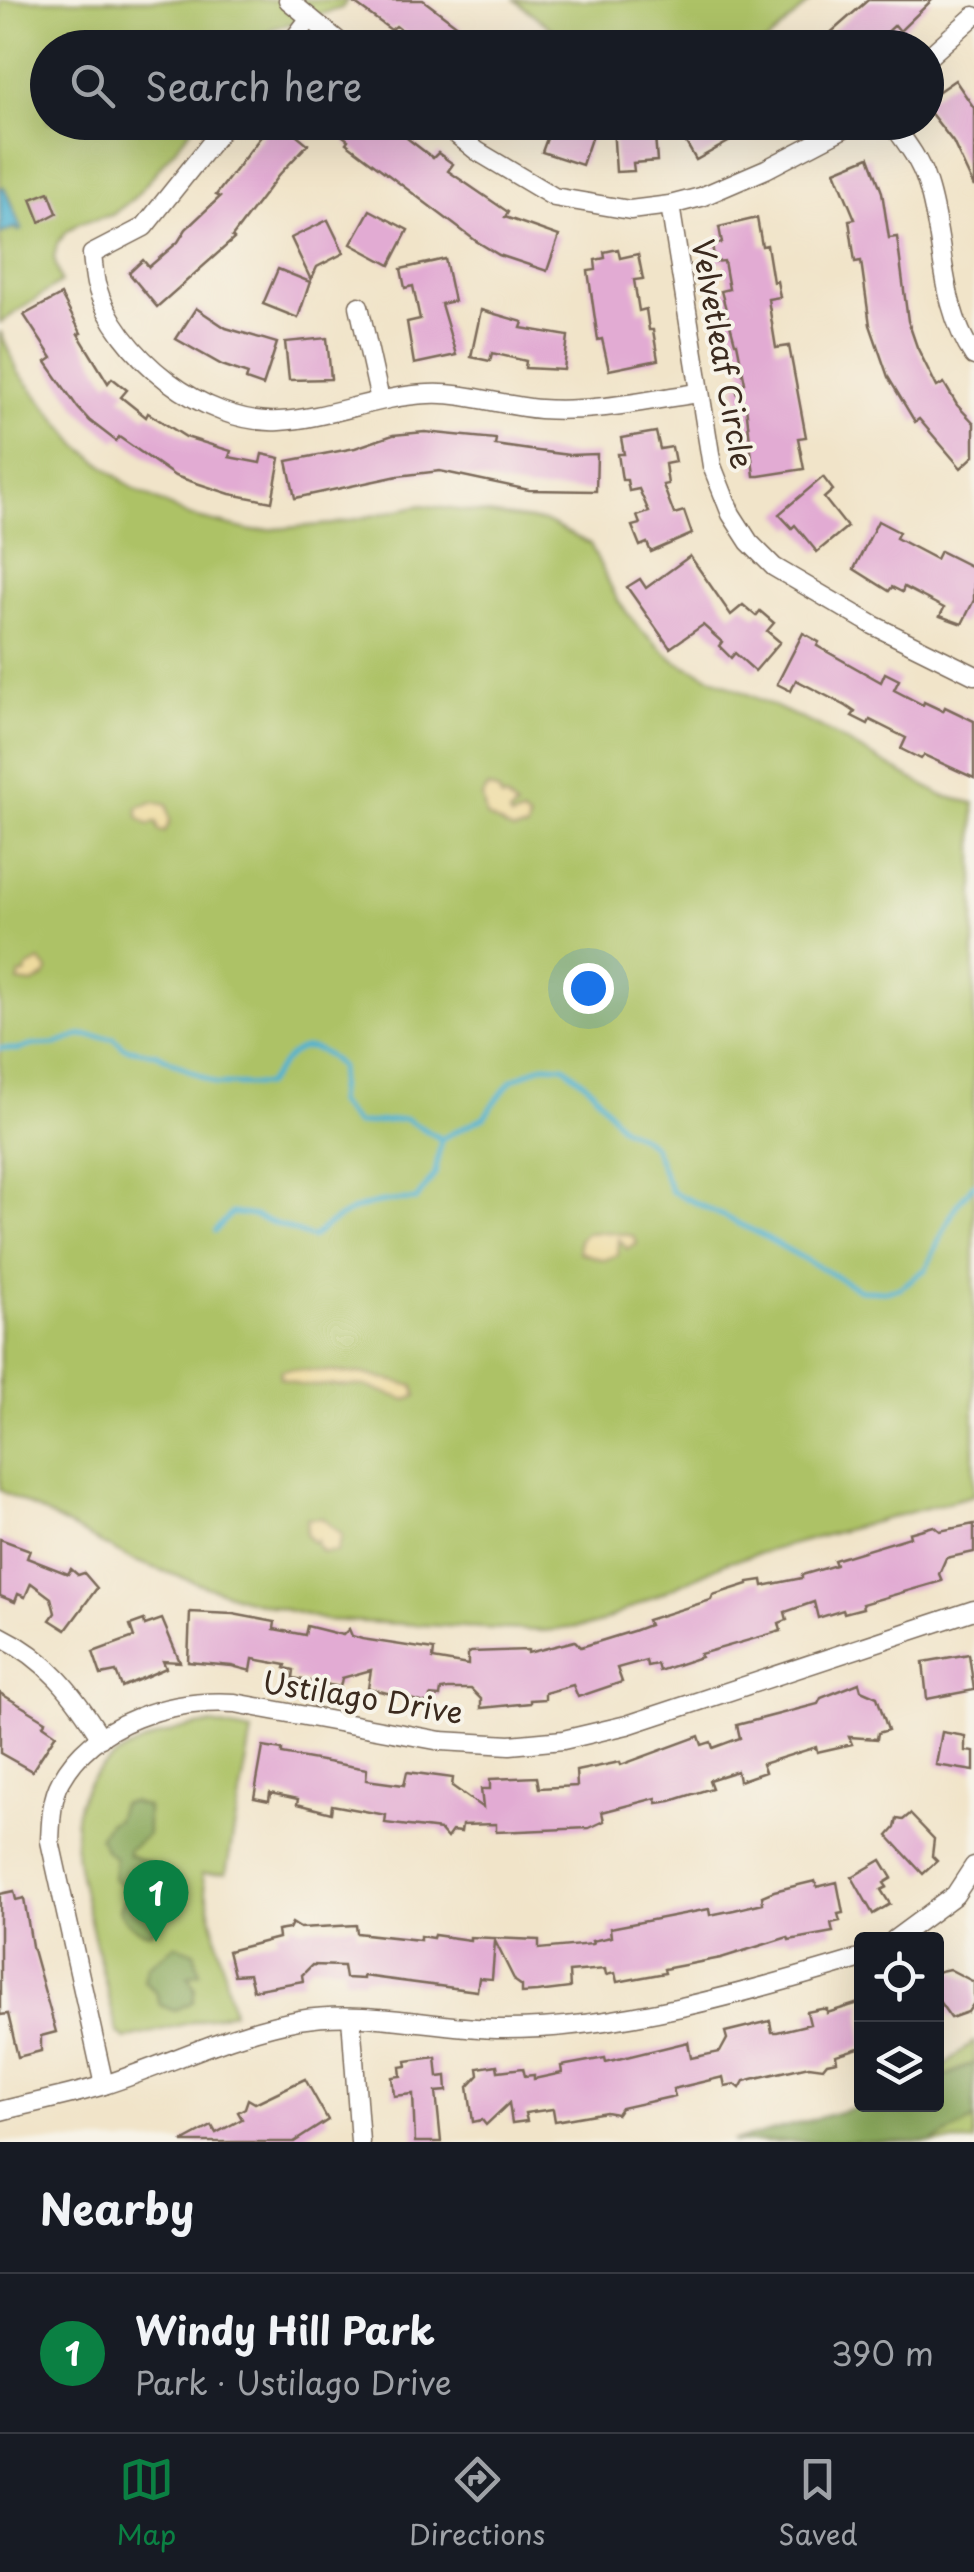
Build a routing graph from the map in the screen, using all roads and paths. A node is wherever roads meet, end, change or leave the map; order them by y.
1 (288, 0) edge
2 (974, 16) edge
3 (310, 18) junction
4 (300, 30) edge
5 (325, 30) edge
6 (944, 43) edge
7 (213, 140) edge
8 (463, 140) edge
9 (822, 140) edge
10 (904, 140) edge
11 (670, 205) junction
12 (358, 306) dead end
13 (974, 356) edge
14 (699, 392) junction
15 (380, 400) junction
16 (974, 675) edge
17 (974, 1610) edge
18 (0, 1636) edge
19 (101, 1738) junction
20 (974, 1866) edge
21 (905, 1932) edge
22 (854, 1960) edge
23 (350, 2017) junction
24 (104, 2085) junction
25 (0, 2110) edge
26 (360, 2142) edge

1 - 3 street
2 - 6 street
3 - 4 street
3 - 5 street
7 - 15 street
8 - 11 street
9 - 11 street
10 - 13 street
11 - 14 street, Velvetleaf Circle
12 - 15 street
14 - 15 street
14 - 16 street, Velvetleaf Circle
17 - 19 street, Ustilago Drive
18 - 19 street
19 - 24 street, Ustilago Drive
20 - 21 street
22 - 23 street
23 - 24 street
23 - 26 street
24 - 25 street

